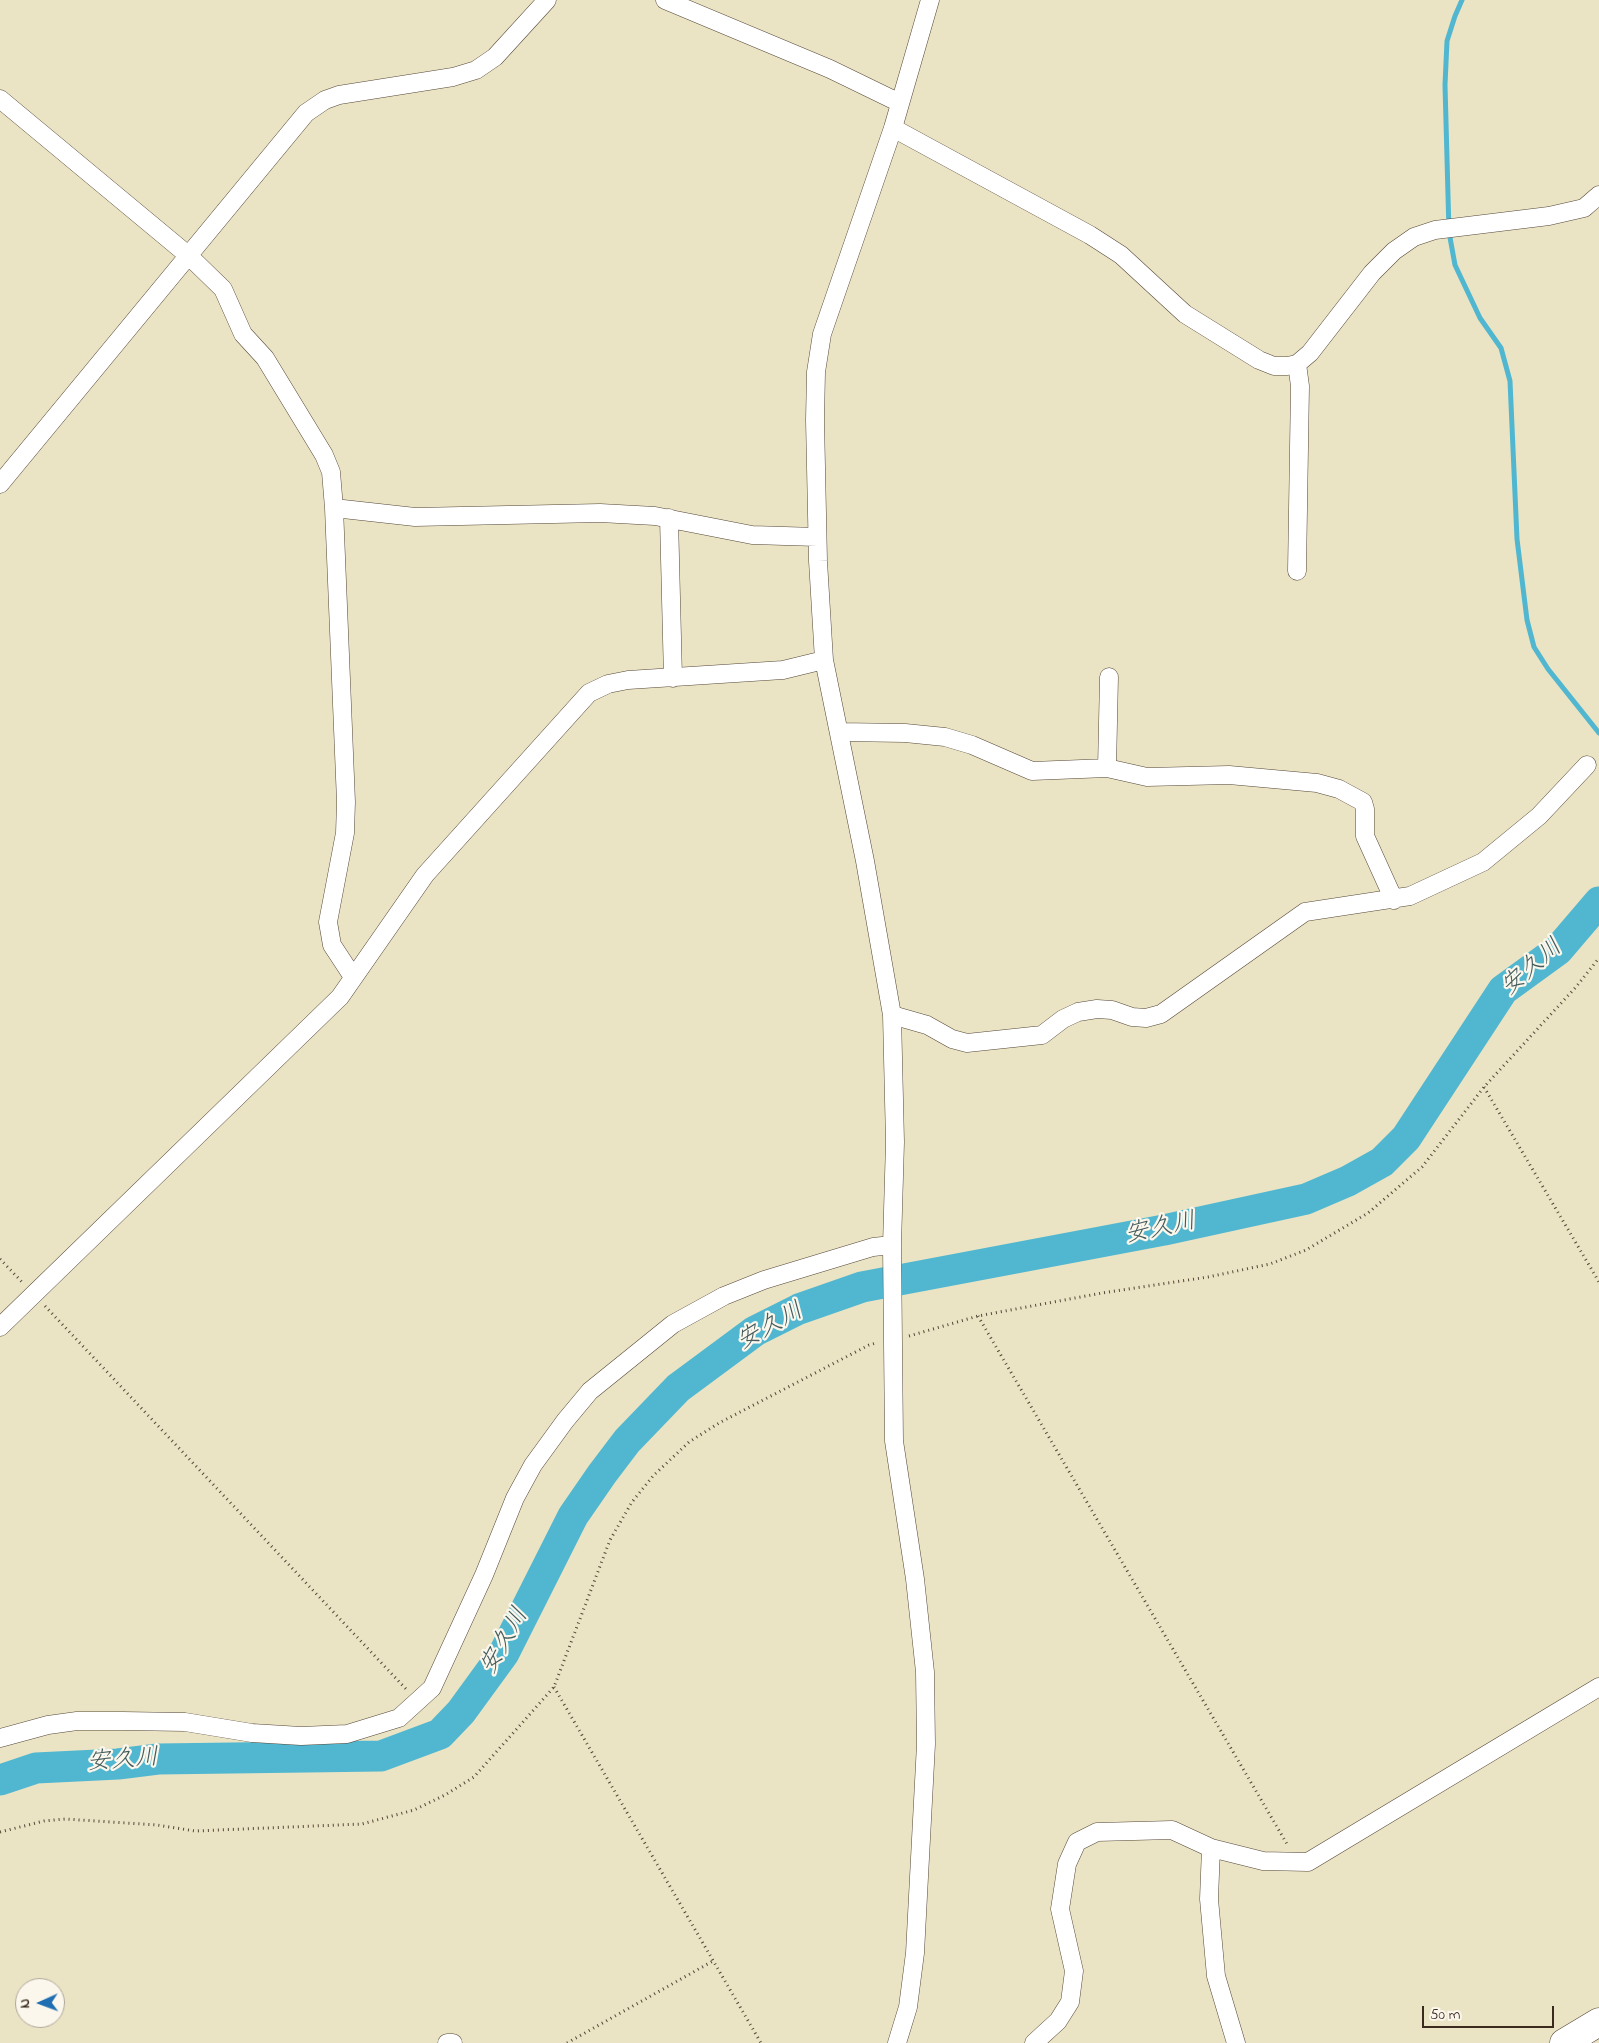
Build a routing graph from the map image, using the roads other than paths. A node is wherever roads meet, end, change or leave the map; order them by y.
1 (547, 0) edge
2 (665, 0) edge
3 (930, 0) edge
4 (0, 99) edge
5 (900, 103) junction
6 (893, 128) junction
7 (1599, 195) edge
8 (189, 256) junction
9 (1297, 364) junction
10 (0, 484) edge
11 (334, 508) junction
12 (669, 518) junction
13 (817, 537) junction
14 (1297, 571) dead end
15 (824, 660) junction
16 (1109, 676) dead end
17 (674, 678) junction
18 (840, 732) junction
19 (1587, 765) dead end
20 (1107, 768) junction
21 (1394, 900) junction
22 (353, 977) junction
23 (892, 1015) junction
24 (892, 1245) junction
25 (0, 1327) edge
26 (1599, 1687) edge
27 (0, 1738) edge
28 (1211, 1848) junction
29 (1599, 2022) edge
30 (447, 2043) edge
31 (453, 2043) edge
32 (897, 2043) edge
33 (1034, 2043) edge
34 (1236, 2043) edge
35 (1564, 2043) edge

1 - 8 street
2 - 5 street
3 - 5 street
4 - 8 street
5 - 6 street
6 - 9 street
6 - 13 street
7 - 9 street
8 - 10 street
8 - 11 street
9 - 14 street
11 - 12 street
11 - 22 street
12 - 13 street
12 - 17 street
13 - 15 street
15 - 17 street
15 - 18 street
16 - 20 street
17 - 22 street
18 - 20 street
18 - 23 street
19 - 21 street
20 - 21 street
21 - 23 street
22 - 25 street
23 - 24 street
24 - 27 street
24 - 32 street
26 - 28 street
28 - 33 street
28 - 34 street
29 - 35 highway
30 - 31 street

